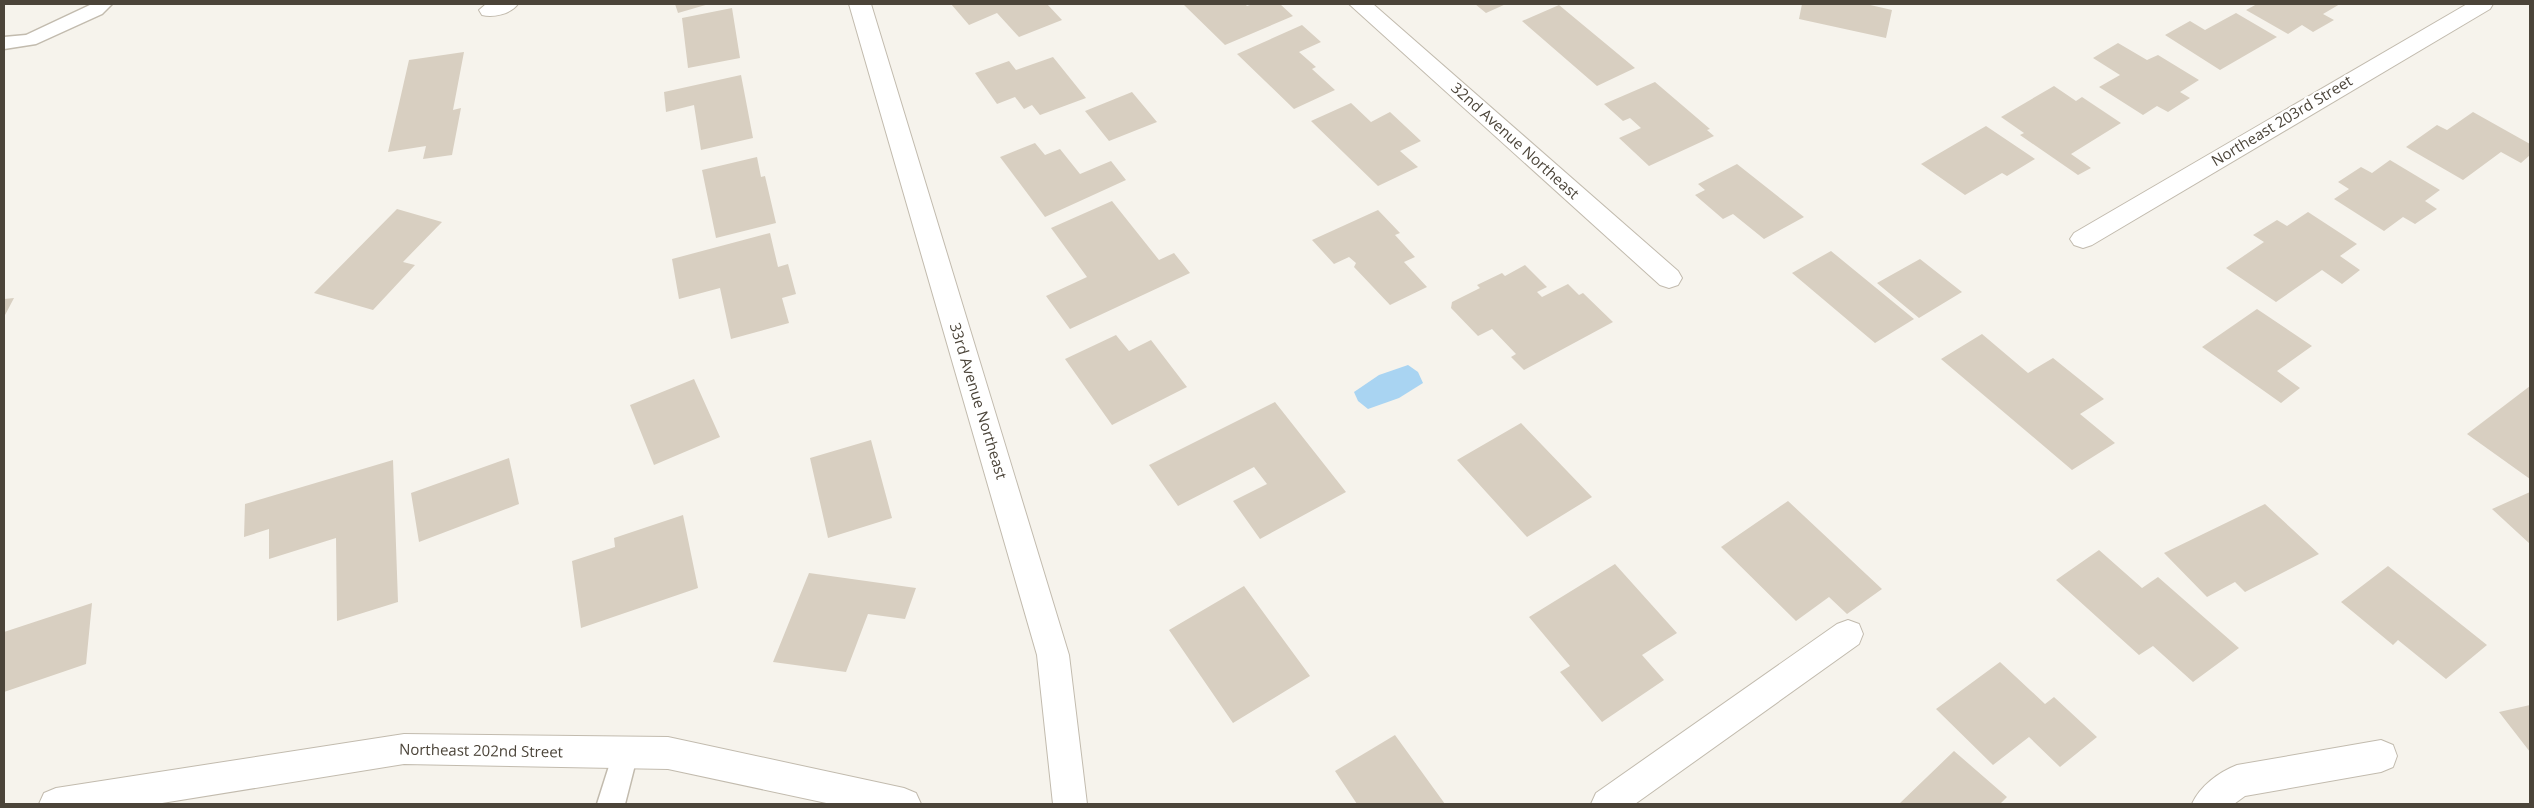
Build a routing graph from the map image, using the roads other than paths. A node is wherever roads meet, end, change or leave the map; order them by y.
1 (103, 4) edge
2 (860, 4) edge
3 (1360, 4) edge
4 (2482, 4) edge
5 (4, 43) edge
6 (2083, 238) dead end
7 (1669, 278) dead end
8 (1848, 634) dead end
9 (626, 753) junction
10 (2381, 756) dead end
11 (56, 804) edge
12 (611, 804) edge
13 (904, 804) edge
14 (1070, 804) edge
15 (1608, 804) edge
16 (2209, 804) edge

1 - 5 lane
2 - 14 street, 33rd Avenue Northeast
3 - 7 street, 32nd Avenue Northeast
4 - 6 street, Northeast 203rd Street
8 - 15 street
9 - 11 street, Northeast 202nd Street
9 - 12 lane
9 - 13 street, Northeast 202nd Street
10 - 16 street

